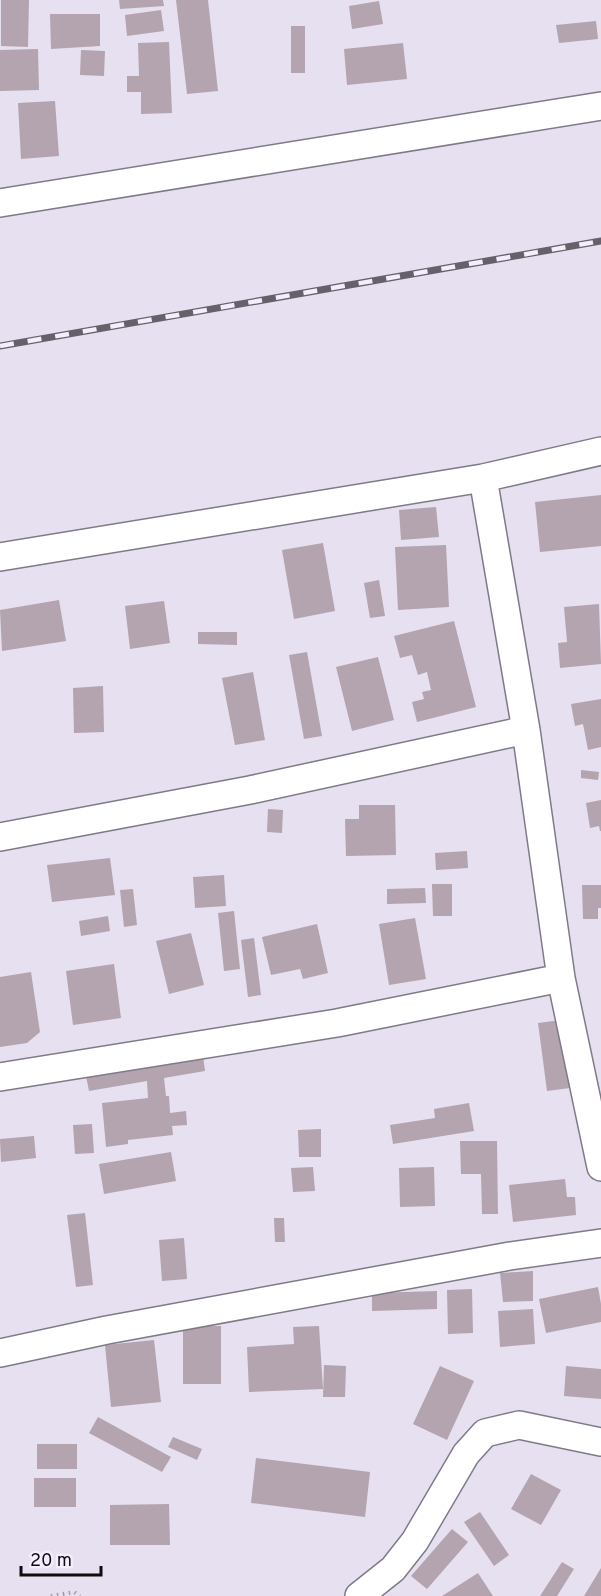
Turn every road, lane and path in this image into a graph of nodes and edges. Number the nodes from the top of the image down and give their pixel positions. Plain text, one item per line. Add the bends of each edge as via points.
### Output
1 (601, 106) edge
2 (0, 203) edge
3 (601, 451) edge
4 (483, 478) junction
5 (0, 557) edge
6 (526, 729) junction
7 (0, 837) edge
8 (561, 978) junction
9 (0, 1077) edge
10 (601, 1167) edge
11 (601, 1243) edge
12 (0, 1353) edge
13 (601, 1442) edge
14 (51, 1596) edge
15 (81, 1596) edge
16 (359, 1596) edge

1 - 2 street
3 - 4 street
4 - 5 street
4 - 6 street
6 - 7 street via 250,790
6 - 8 street
8 - 9 street via 337,1023
8 - 10 street
11 - 12 street via 510,1256
13 - 16 street via 519,1425 485,1433 466,1454 415,1541 393,1569
14 - 15 path via 74,1592

